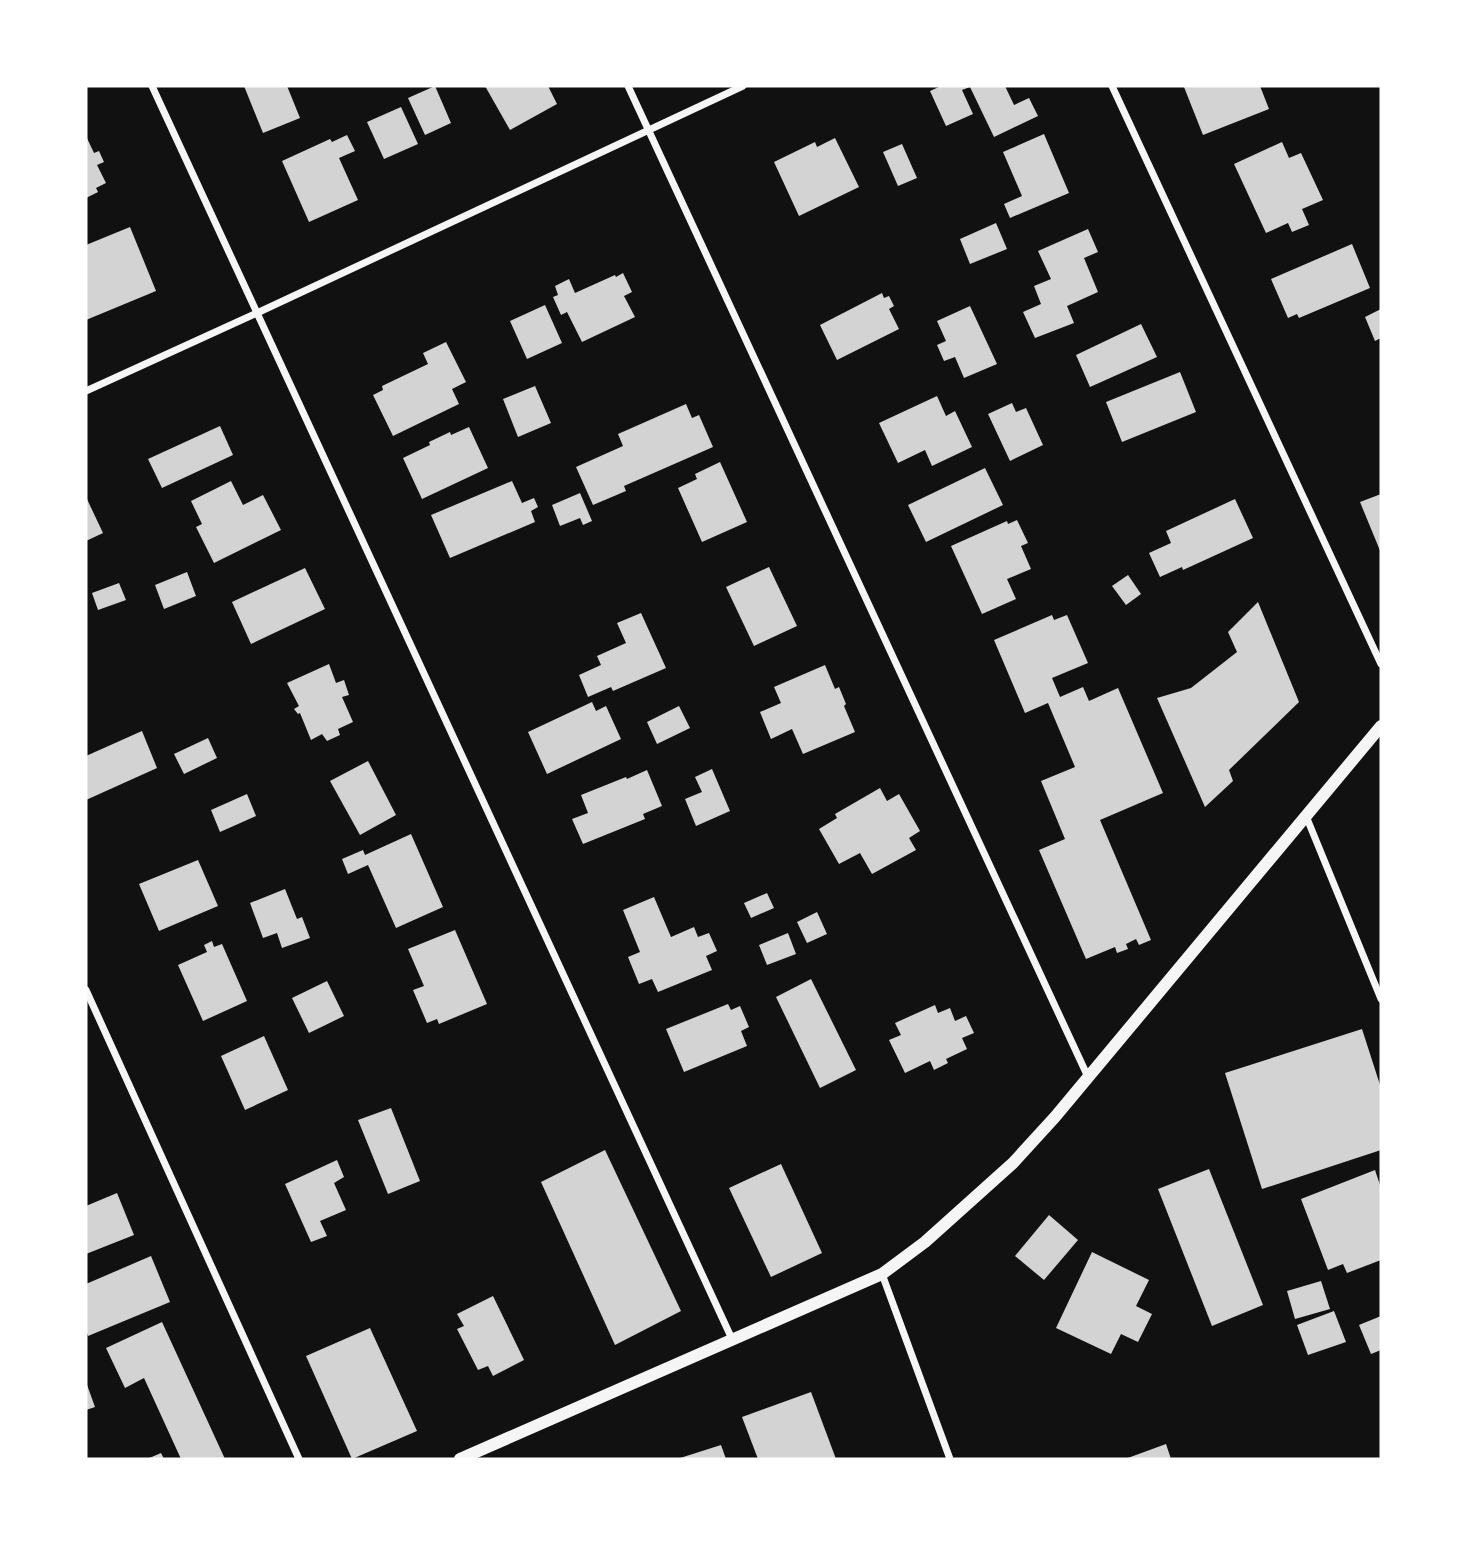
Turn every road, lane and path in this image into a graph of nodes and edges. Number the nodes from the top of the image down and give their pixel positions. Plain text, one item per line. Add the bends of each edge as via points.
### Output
1 (152, 86) edge
2 (628, 86) edge
3 (743, 86) edge
4 (1112, 86) edge
5 (649, 129) junction
6 (257, 313) junction
7 (86, 391) edge
8 (1381, 664) edge
9 (1381, 726) edge
10 (1306, 816) junction
11 (86, 990) edge
12 (1381, 999) edge
13 (1088, 1077) junction
14 (882, 1274) junction
15 (732, 1339) junction
16 (299, 1459) edge
17 (460, 1459) edge
18 (950, 1459) edge

1 - 6 street
2 - 5 street
3 - 5 street
4 - 8 street
5 - 6 street
5 - 13 street
6 - 7 street
6 - 15 street
9 - 10 street
10 - 12 street
10 - 13 street
11 - 16 street
13 - 14 street via 1013,1163
14 - 15 street
14 - 18 street
15 - 17 street

